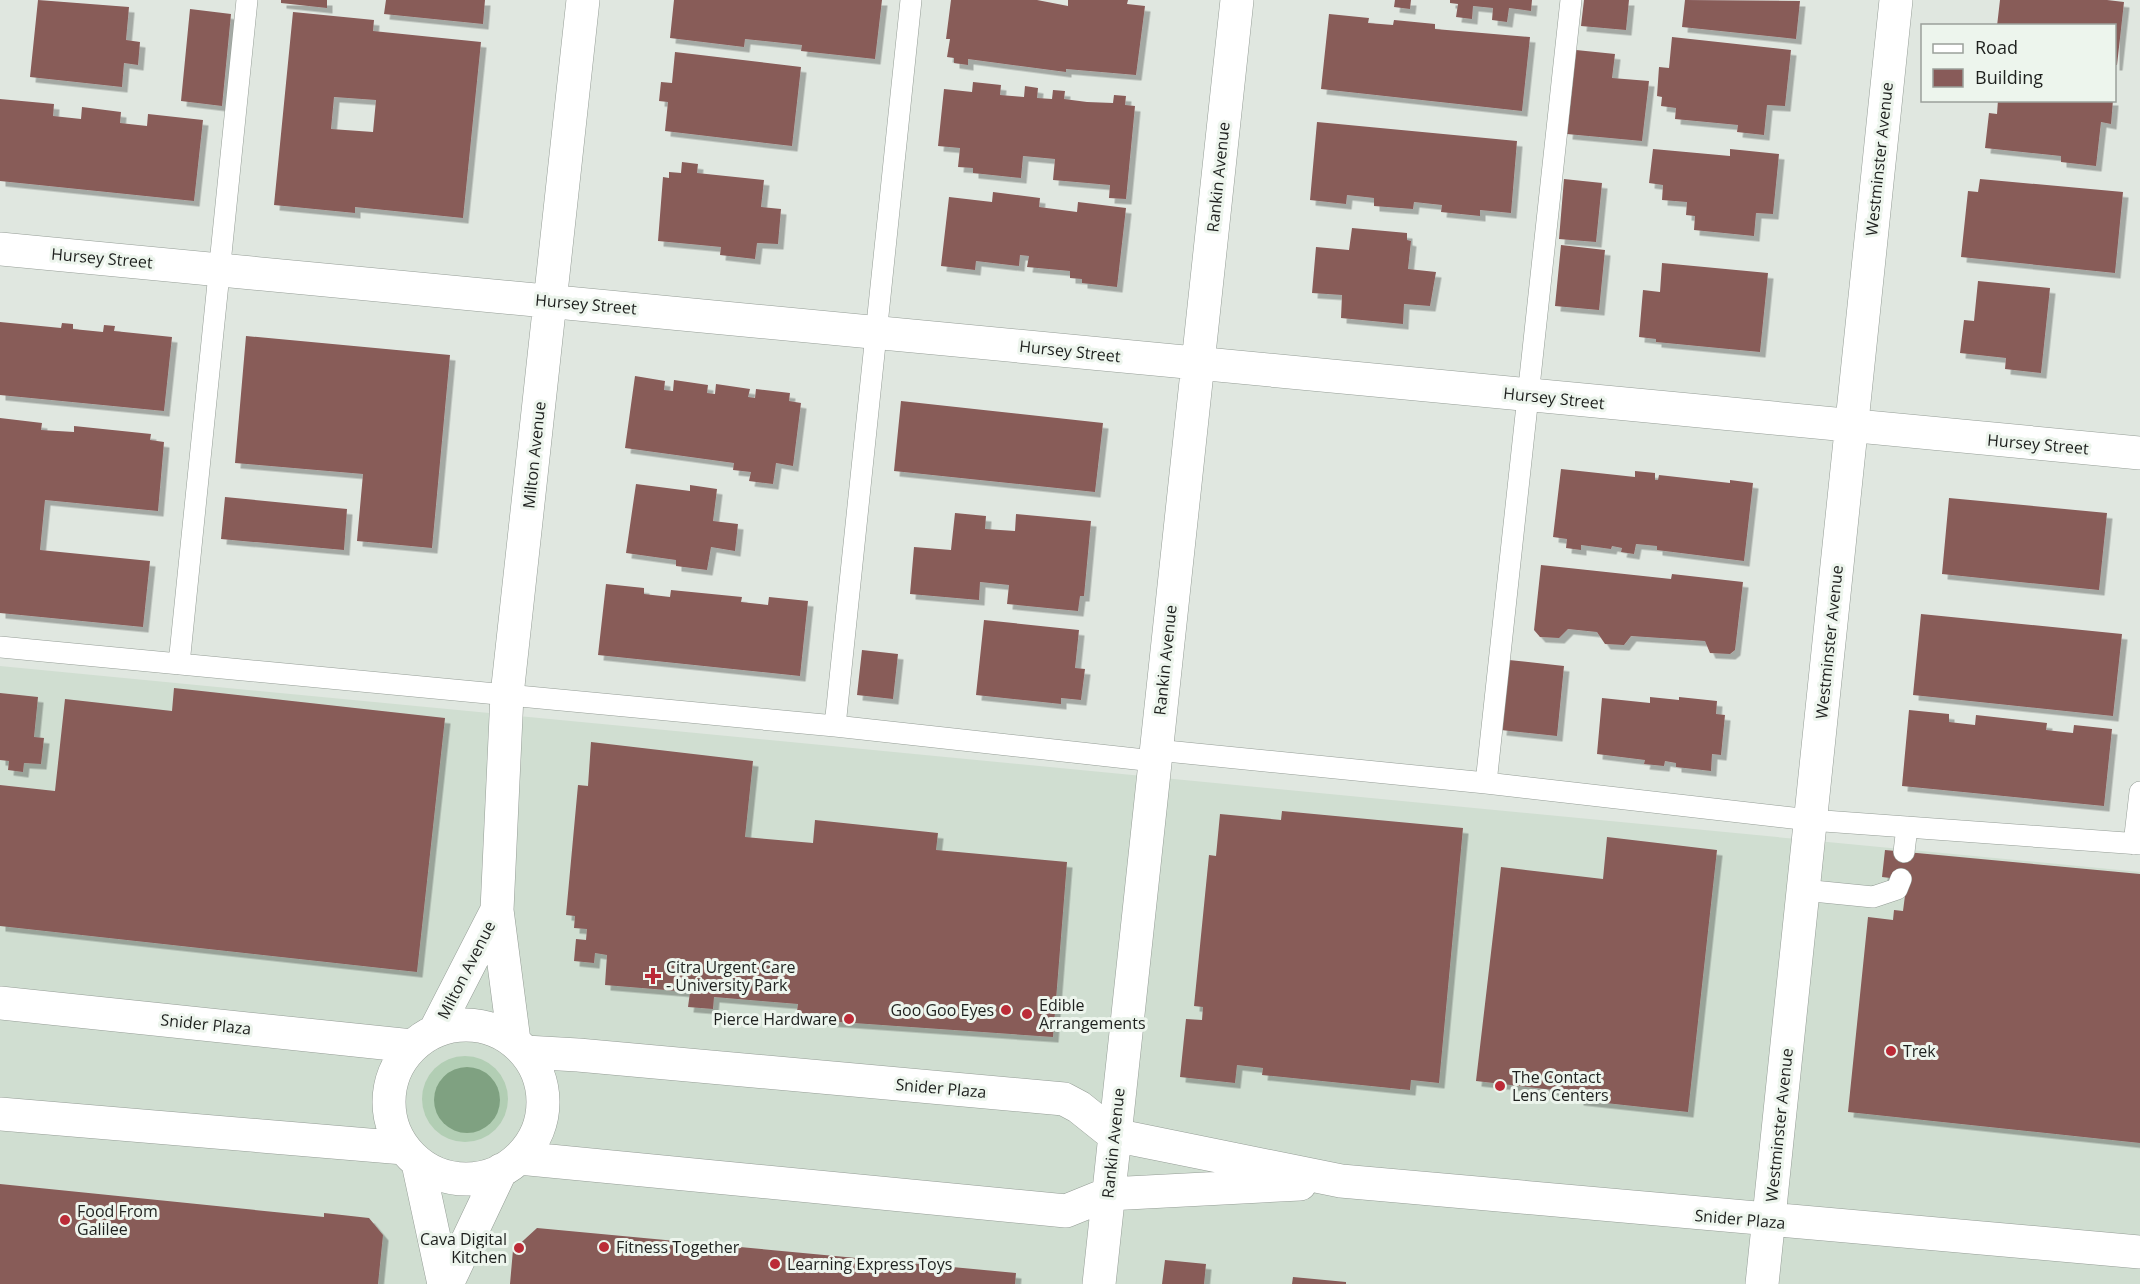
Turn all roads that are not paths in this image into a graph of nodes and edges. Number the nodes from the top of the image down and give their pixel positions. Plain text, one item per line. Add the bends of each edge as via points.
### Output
1 (247, 0) edge
2 (584, 0) edge
3 (911, 0) edge
4 (1238, 0) edge
5 (1571, 0) edge
6 (1896, 0) edge
7 (0, 249) edge
8 (218, 270) junction
9 (551, 301) junction
10 (876, 331) junction
11 (1198, 364) junction
12 (1530, 395) junction
13 (1851, 426) junction
14 (2140, 453) edge
15 (0, 647) edge
16 (179, 664) junction
17 (507, 695) junction
18 (835, 726) junction
19 (1155, 755) junction
20 (1486, 783) junction
21 (2140, 792) edge
22 (1810, 820) junction
23 (1907, 827) junction
24 (2137, 844) edge
25 (1904, 852) dead end
26 (1901, 879) dead end
27 (1803, 890) junction
28 (497, 910) junction
29 (0, 1003) edge
30 (423, 1038) junction
31 (519, 1046) junction
32 (0, 1114) edge
33 (1114, 1135) junction
34 (411, 1155) junction
35 (510, 1164) junction
36 (1341, 1181) junction
37 (1108, 1194) junction
38 (1769, 1221) junction
39 (2140, 1252) edge
40 (445, 1284) edge
41 (1099, 1284) edge
42 (1762, 1284) edge

1 - 8 lane
2 - 9 street, Milton Avenue
3 - 10 lane
4 - 11 street, Rankin Avenue
5 - 12 lane
6 - 13 street, Westminster Avenue
7 - 8 street, Hursey Street
8 - 9 street, Hursey Street
8 - 16 lane
9 - 10 street, Hursey Street
9 - 17 street, Milton Avenue
10 - 11 street, Hursey Street
10 - 18 lane
11 - 12 street, Hursey Street
11 - 19 street, Rankin Avenue
12 - 13 street, Hursey Street
12 - 20 lane
13 - 14 street, Hursey Street
13 - 22 street, Westminster Avenue
15 - 16 lane
16 - 17 lane
17 - 18 lane
17 - 28 street, Milton Avenue
18 - 19 lane
19 - 20 lane
19 - 33 street, Rankin Avenue
20 - 22 lane
21 - 24 lane
22 - 23 lane
22 - 27 street, Westminster Avenue
23 - 24 lane
23 - 25 lane
26 - 27 lane via 1897,889 1873,897
27 - 38 street, Westminster Avenue
28 - 30 street, Milton Avenue
28 - 31 street, Milton Avenue
29 - 30 street, Snider Plaza
30 - 31 street via 455,1025 476,1025 496,1030
30 - 34 street via 396,1068 389,1095 391,1123
31 - 33 street, Snider Plaza via 1064,1099
31 - 35 street via 539,1078 543,1106 536,1134
32 - 34 street
33 - 36 street, Snider Plaza
33 - 37 street, Rankin Avenue
34 - 35 street via 438,1174 459,1179 480,1178
34 - 40 street
35 - 37 street, Snider Plaza via 1048,1210 1073,1210
35 - 40 street
36 - 37 street, Snider Plaza
36 - 38 street, Snider Plaza
37 - 41 street, Rankin Avenue
38 - 39 street, Snider Plaza
38 - 42 street, Westminster Avenue

